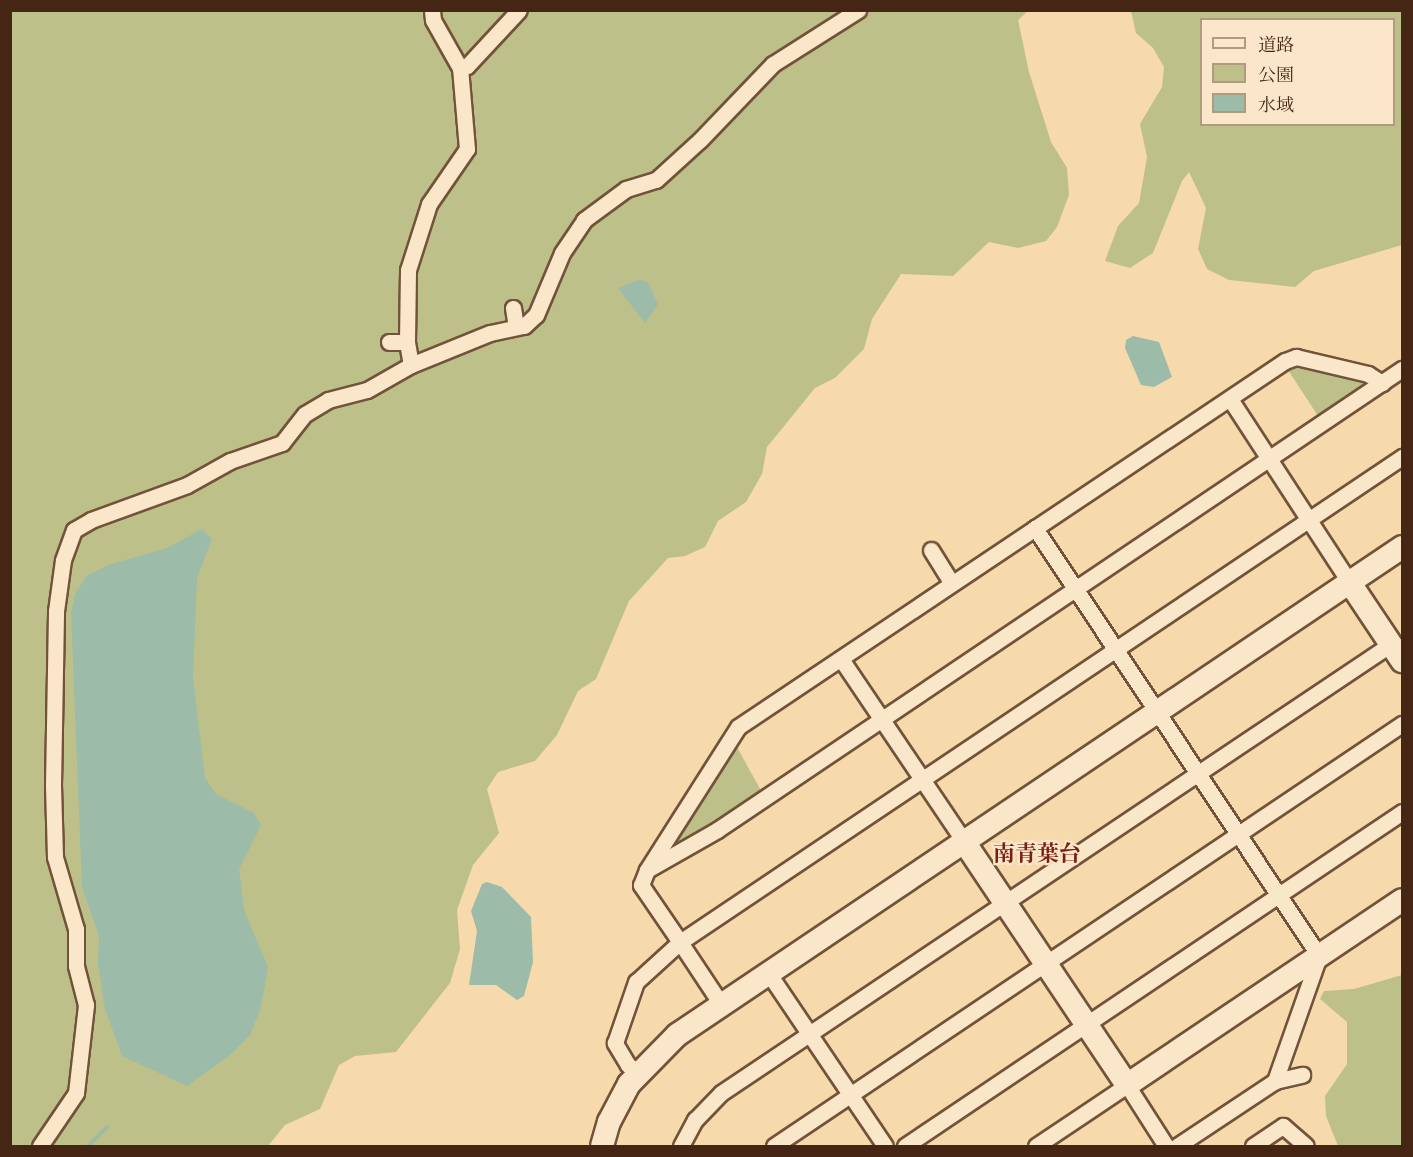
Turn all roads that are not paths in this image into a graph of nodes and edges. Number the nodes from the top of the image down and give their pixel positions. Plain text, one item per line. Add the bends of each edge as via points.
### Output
1 (432, 10) edge
2 (519, 10) edge
3 (858, 10) edge
4 (460, 68) junction
5 (513, 308) dead end
6 (516, 326) junction
7 (389, 342) dead end
8 (407, 342) junction
9 (411, 365) junction
10 (1402, 369) edge
11 (1382, 383) junction
12 (1230, 399) junction
13 (1402, 457) edge
14 (1269, 459) junction
15 (1309, 520) junction
16 (1035, 528) junction
17 (1402, 547) edge
18 (931, 550) dead end
19 (952, 583) junction
20 (1350, 583) junction
21 (1076, 590) junction
22 (1116, 650) junction
23 (1397, 653) edge
24 (841, 659) junction
25 (1158, 712) junction
26 (881, 720) junction
27 (1402, 724) edge
28 (1199, 774) junction
29 (922, 781) junction
30 (1402, 812) edge
31 (1240, 834) junction
32 (965, 843) junction
33 (647, 870) junction
34 (1280, 894) junction
35 (1402, 900) edge
36 (1004, 904) junction
37 (680, 942) junction
38 (1319, 956) junction
39 (1044, 966) junction
40 (769, 974) junction
41 (721, 1004) junction
42 (1085, 1025) junction
43 (809, 1034) junction
44 (638, 1073) junction
45 (1302, 1074) dead end
46 (1275, 1081) junction
47 (1127, 1085) junction
48 (850, 1096) junction
49 (40, 1146) edge
50 (602, 1146) edge
51 (681, 1146) edge
52 (774, 1146) edge
53 (885, 1146) edge
54 (905, 1146) edge
55 (1037, 1146) edge
56 (1166, 1146) edge
57 (1178, 1146) edge
58 (1253, 1146) edge
59 (1306, 1146) edge

1 - 4 street via 433,20
2 - 4 street via 467,66
3 - 6 street via 773,64 656,180 627,189 584,220 562,253 536,315 524,326
4 - 8 street via 467,149 429,204 408,270
5 - 6 street
6 - 9 street
7 - 8 street
8 - 9 street
9 - 49 street via 367,390 328,400 304,414 282,443 230,461 187,485 91,520 74,530 56,611 53,661 55,857 76,929 76,966 86,1005 76,1093
10 - 11 street
11 - 12 street via 1368,374 1296,357
11 - 14 street
12 - 14 street
12 - 16 street
13 - 15 street
14 - 15 street
14 - 21 street
15 - 20 street
15 - 22 street
16 - 19 street
16 - 21 street
17 - 20 street
18 - 19 street
19 - 24 street
20 - 23 street
20 - 25 street
21 - 22 street
21 - 26 street
22 - 25 street
22 - 29 street
23 - 28 street
24 - 26 street
24 - 33 street via 738,727
25 - 28 street
25 - 32 street
26 - 29 street
26 - 33 street via 717,830
27 - 31 street
28 - 31 street
28 - 36 street
29 - 32 street
29 - 37 street
30 - 34 street
31 - 34 street
31 - 39 street
32 - 36 street
32 - 40 street
33 - 37 street via 641,885 644,893
34 - 38 street
34 - 42 street
35 - 38 street
36 - 39 street
36 - 43 street
37 - 41 street
37 - 44 street via 636,982 615,1043 628,1065
38 - 46 street
38 - 47 street
39 - 42 street
39 - 48 street
40 - 41 street
40 - 43 street
41 - 44 street via 660,1048
42 - 47 street
42 - 54 street
43 - 48 street
43 - 51 street via 711,1101
44 - 50 street via 619,1100
45 - 46 street
46 - 57 street
47 - 55 street
47 - 56 street
48 - 52 street
48 - 53 street
58 - 59 street via 1283,1126

